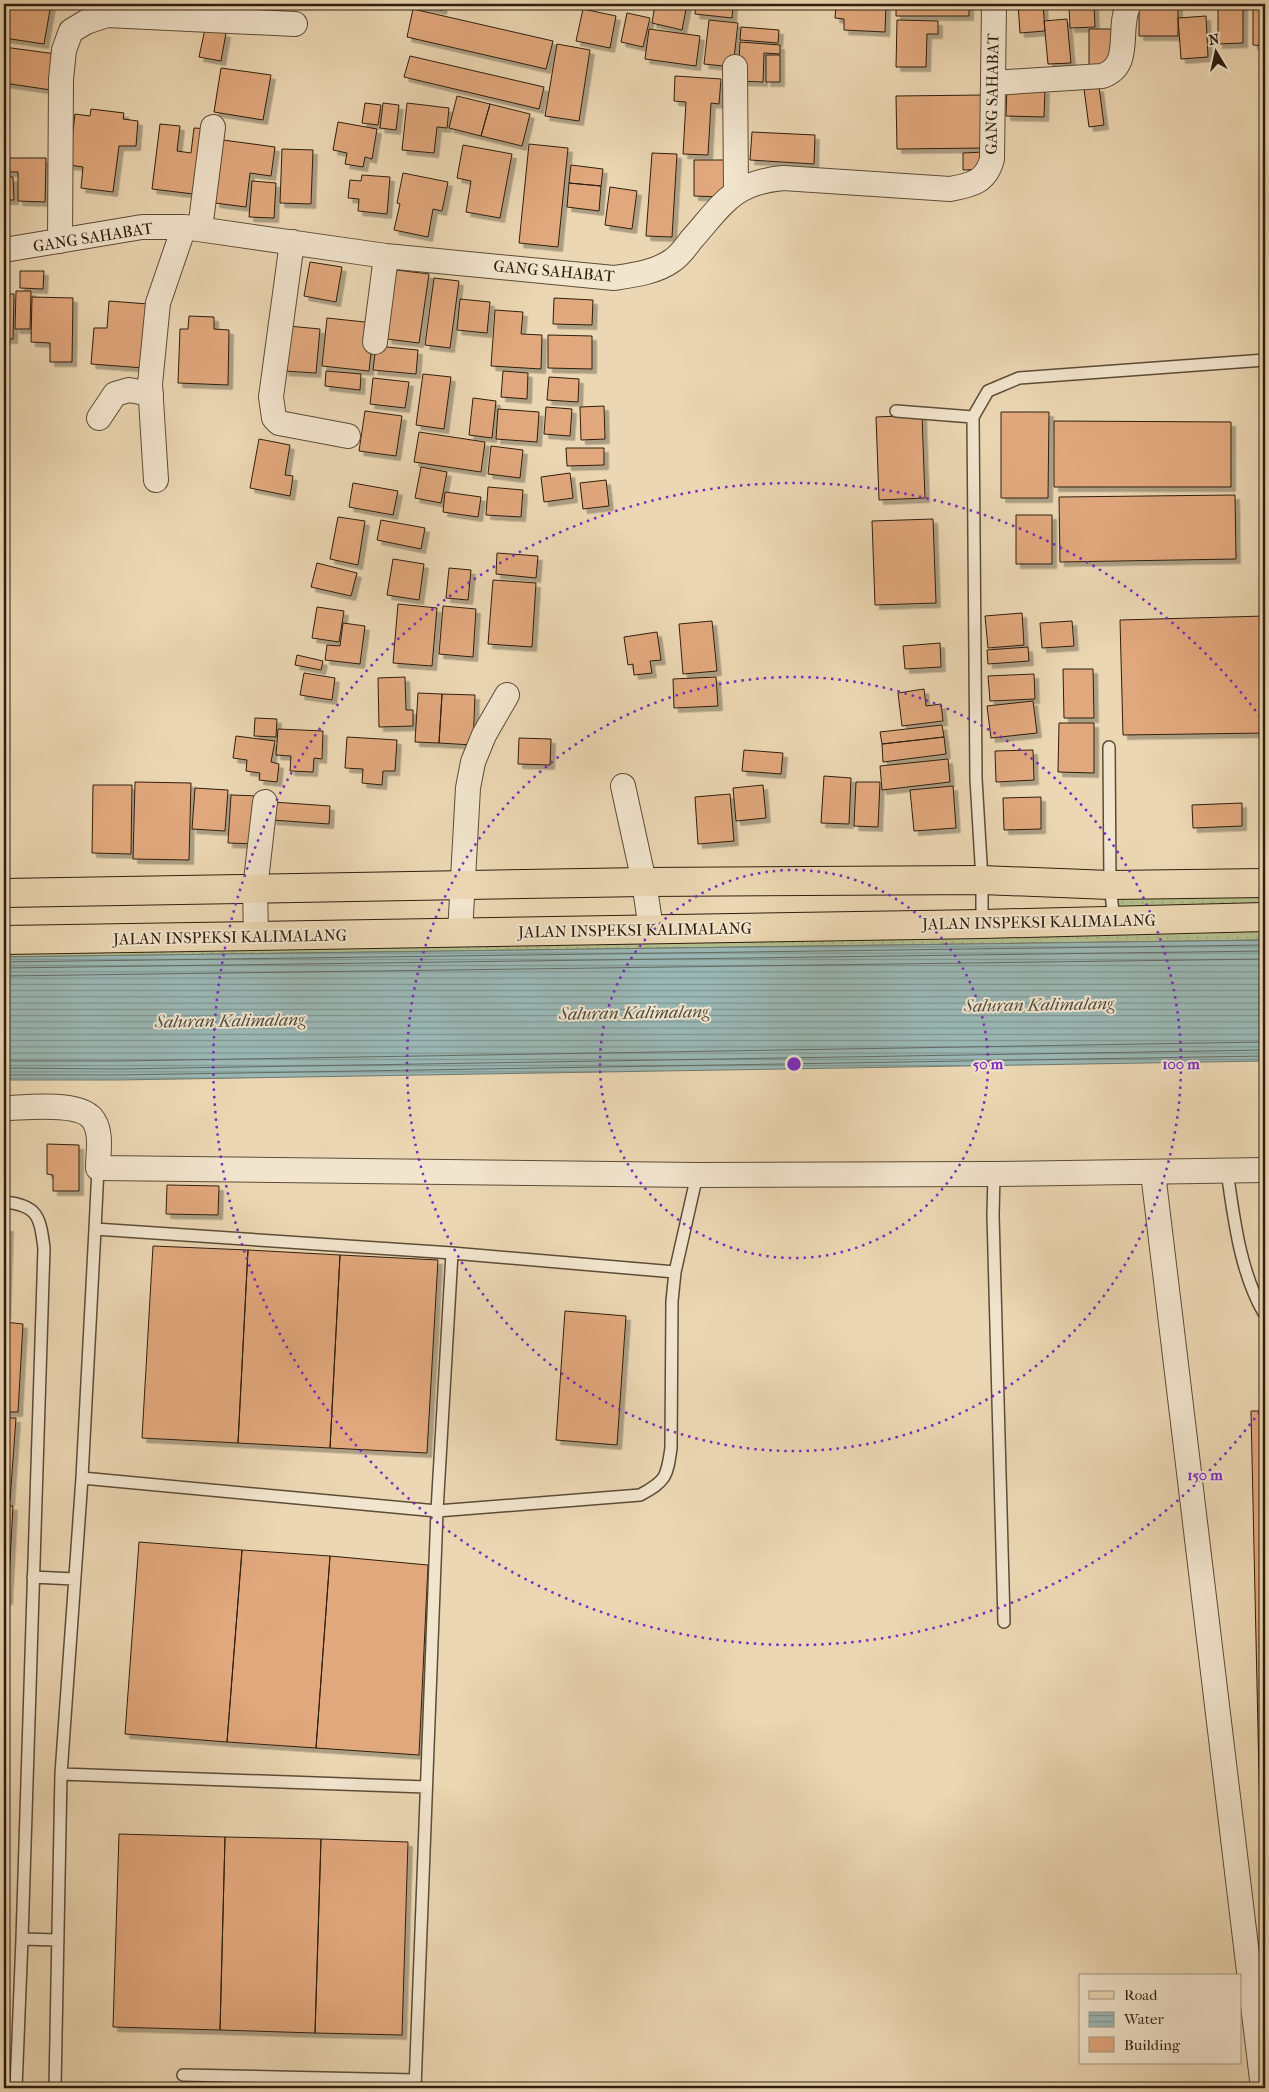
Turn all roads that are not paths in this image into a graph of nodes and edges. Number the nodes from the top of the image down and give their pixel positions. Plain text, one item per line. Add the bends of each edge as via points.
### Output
1 (994, 4) edge
2 (1130, 4) edge
3 (295, 24) dead end
4 (735, 67) dead end
5 (993, 83) junction
6 (212, 127) dead end
7 (736, 192) junction
8 (192, 228) junction
9 (60, 241) junction
10 (292, 242) junction
11 (4, 250) edge
12 (386, 256) junction
13 (375, 342) dead end
14 (1265, 360) edge
15 (150, 394) junction
16 (896, 411) dead end
17 (973, 417) junction
18 (99, 418) dead end
19 (348, 436) dead end
20 (156, 480) dead end
21 (507, 695) dead end
22 (1109, 747) dead end
23 (622, 786) dead end
24 (265, 802) dead end
25 (982, 880) junction
26 (644, 882) junction
27 (1265, 883) edge
28 (1110, 884) junction
29 (463, 885) junction
30 (256, 889) junction
31 (4, 892) edge
32 (1265, 917) edge
33 (1114, 920) junction
34 (982, 924) junction
35 (651, 929) junction
36 (460, 933) junction
37 (256, 936) junction
38 (4, 940) edge
39 (4, 1108) edge
40 (98, 1168) junction
41 (1265, 1170) edge
42 (1227, 1171) junction
43 (1153, 1173) junction
44 (994, 1174) junction
45 (697, 1175) junction
46 (4, 1202) edge
47 (95, 1229) junction
48 (452, 1253) junction
49 (675, 1272) junction
50 (1265, 1315) edge
51 (82, 1478) junction
52 (437, 1511) junction
53 (33, 1577) junction
54 (74, 1579) junction
55 (1004, 1622) dead end
56 (61, 1774) junction
57 (426, 1787) junction
58 (22, 1939) junction
59 (58, 1940) junction
60 (183, 2075) dead end
61 (415, 2084) edge
62 (16, 2088) edge
63 (55, 2088) edge
64 (1263, 2088) edge

1 - 5 street, GANG SAHABAT
2 - 5 street via 1125,17 1120,62 1113,72 1102,76
3 - 9 street via 107,15 71,31 64,50 61,79
4 - 7 street
5 - 7 street, GANG SAHABAT via 989,172 967,186 950,189 783,178 748,184
6 - 8 street
7 - 12 street, GANG SAHABAT via 675,259 630,276 614,278
8 - 9 street, GANG SAHABAT via 142,227
8 - 10 street, GANG SAHABAT
8 - 15 street via 158,303
9 - 11 street, GANG SAHABAT
10 - 12 street, GANG SAHABAT
10 - 19 street via 271,398 274,418 279,424
12 - 13 street
14 - 17 lane via 1019,378 988,391
15 - 18 street via 129,390 115,394
15 - 20 street
16 - 17 lane
17 - 25 lane via 976,779
21 - 29 street via 473,762 468,788
22 - 28 lane
23 - 26 street
24 - 30 street
25 - 26 main road
25 - 28 main road
25 - 34 lane
26 - 29 main road
26 - 35 street
27 - 28 main road
28 - 33 lane
29 - 30 main road
29 - 36 street
30 - 31 main road
30 - 37 street
32 - 33 main road, JALAN INSPEKSI KALIMALANG
33 - 34 main road, JALAN INSPEKSI KALIMALANG
34 - 35 main road, JALAN INSPEKSI KALIMALANG
35 - 36 main road, JALAN INSPEKSI KALIMALANG
36 - 37 main road, JALAN INSPEKSI KALIMALANG
37 - 38 main road, JALAN INSPEKSI KALIMALANG
39 - 40 street via 65,1107 82,1111 94,1120 99,1134
40 - 45 street
40 - 47 lane
41 - 42 street
42 - 43 street
42 - 50 lane via 1251,1288
43 - 44 street
43 - 64 street
44 - 45 street
44 - 55 lane
45 - 49 lane
46 - 53 lane via 20,1203 35,1213 42,1229 44,1248
47 - 48 lane
47 - 51 lane
48 - 49 lane
48 - 52 lane
49 - 52 lane via 671,1448 668,1467 660,1485 640,1495
51 - 52 lane
51 - 54 lane
52 - 57 lane
53 - 54 lane
53 - 58 lane
54 - 56 lane
56 - 57 lane
56 - 59 lane
57 - 61 lane
58 - 59 lane
58 - 62 lane
59 - 63 lane
60 - 61 lane

